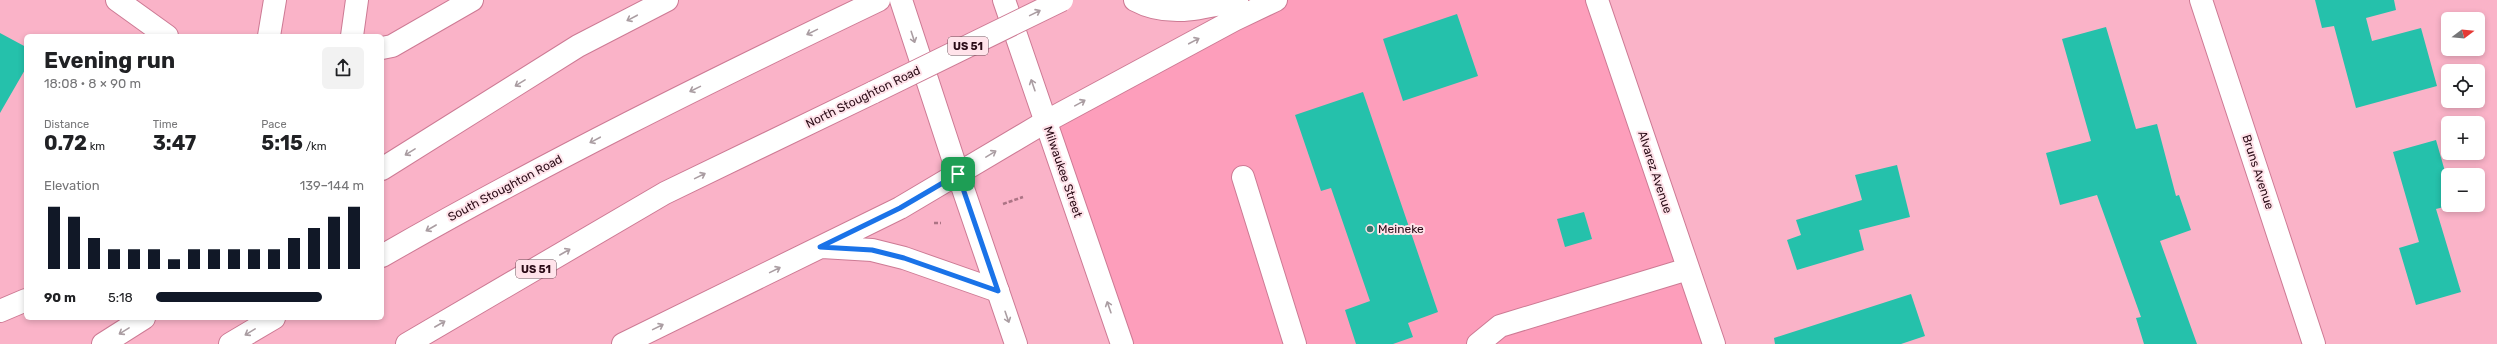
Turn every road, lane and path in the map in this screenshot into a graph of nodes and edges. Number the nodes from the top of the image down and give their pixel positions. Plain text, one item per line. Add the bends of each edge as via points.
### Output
1 (117, 0) edge
2 (275, 0) edge
3 (357, 0) edge
4 (472, 0) edge
5 (667, 0) edge
6 (879, 0) edge
7 (901, 0) edge
8 (1004, 0) edge
9 (1062, 0) edge
10 (1135, 0) edge
11 (1237, 0) edge
12 (1276, 0) edge
13 (1598, 0) edge
14 (2201, 0) edge
15 (164, 34) edge
16 (269, 34) edge
17 (352, 34) edge
18 (384, 48) edge
19 (1045, 122) junction
20 (384, 168) edge
21 (958, 174) junction
22 (1243, 177) dead end
23 (1023, 197) dead end
24 (1003, 204) dead end
25 (820, 247) junction
26 (384, 255) edge
27 (1688, 269) junction
28 (998, 291) junction
29 (24, 301) edge
30 (0, 311) edge
31 (141, 320) edge
32 (271, 320) edge
33 (103, 344) edge
34 (230, 344) edge
35 (407, 344) edge
36 (623, 344) edge
37 (1016, 344) edge
38 (1122, 344) edge
39 (1295, 344) edge
40 (1478, 344) edge
41 (1714, 344) edge
42 (2314, 344) edge

1 - 15 main road
2 - 16 main road
3 - 17 main road
4 - 18 main road via 392,46
5 -> 20 main road via 578,46
6 -> 26 main road, South Stoughton Road via 629,121 471,205
7 -> 21 main road
19 -> 8 main road, Milwaukee Street
35 -> 9 main road, North Stoughton Road / US 51, bridge via 665,193
10 - 11 main road via 1165,10 1193,10
19 -> 12 main road
13 - 27 main road, Alvarez Avenue
14 - 42 main road, Bruns Avenue
21 -> 19 main road
38 -> 19 main road, Milwaukee Street
21 - 25 main road via 900,208
21 - 28 main road
22 - 39 main road
23 - 24 path
25 - 28 main road via 872,250 897,256
36 -> 25 main road
27 - 40 main road via 1500,326
27 - 41 main road, Alvarez Avenue
28 -> 37 main road
29 - 30 main road
31 -> 33 main road
32 -> 34 main road

